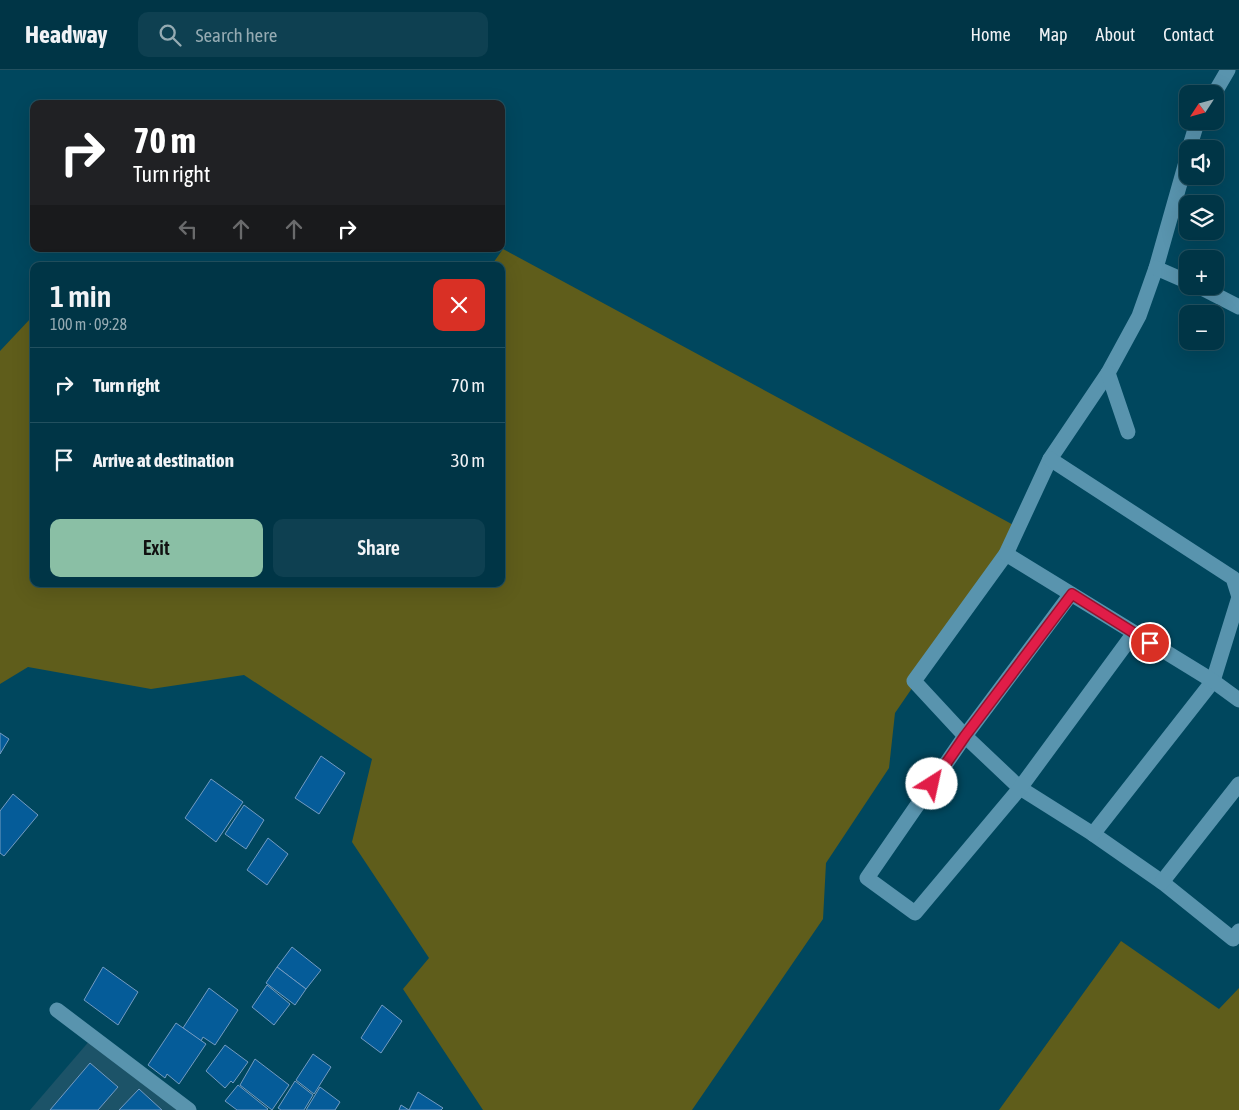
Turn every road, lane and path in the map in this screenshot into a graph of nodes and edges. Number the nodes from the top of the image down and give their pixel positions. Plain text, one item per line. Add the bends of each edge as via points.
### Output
1 (1228, 70) edge
2 (1219, 85) edge
3 (1180, 185) edge
4 (1156, 268) junction
5 (1179, 278) edge
6 (1216, 295) edge
7 (1239, 307) edge
8 (1108, 373) junction
9 (1128, 432) dead end
10 (1050, 459) junction
11 (1006, 554) junction
12 (1072, 594) junction
13 (1134, 633) junction
14 (1213, 681) junction
15 (1239, 700) edge
16 (965, 736) junction
17 (1239, 784) edge
18 (1020, 788) junction
19 (1093, 834) junction
20 (1162, 882) junction
21 (1239, 931) edge
22 (57, 1010) dead end
23 (189, 1110) edge

1 - 2 street
3 - 4 street
4 - 5 street
4 - 8 street via 1139,316
6 - 7 street
8 - 9 street
8 - 10 street
10 - 11 street
10 - 14 street via 1233,578 1239,597
11 - 12 street
11 - 16 street via 914,681
12 - 13 street
12 - 16 street
13 - 14 street
13 - 18 street
14 - 15 street
14 - 19 street
16 - 18 street
16 - 18 street via 867,878 915,913
17 - 20 street
18 - 19 street
19 - 20 street
20 - 21 street via 1233,939
22 - 23 street

